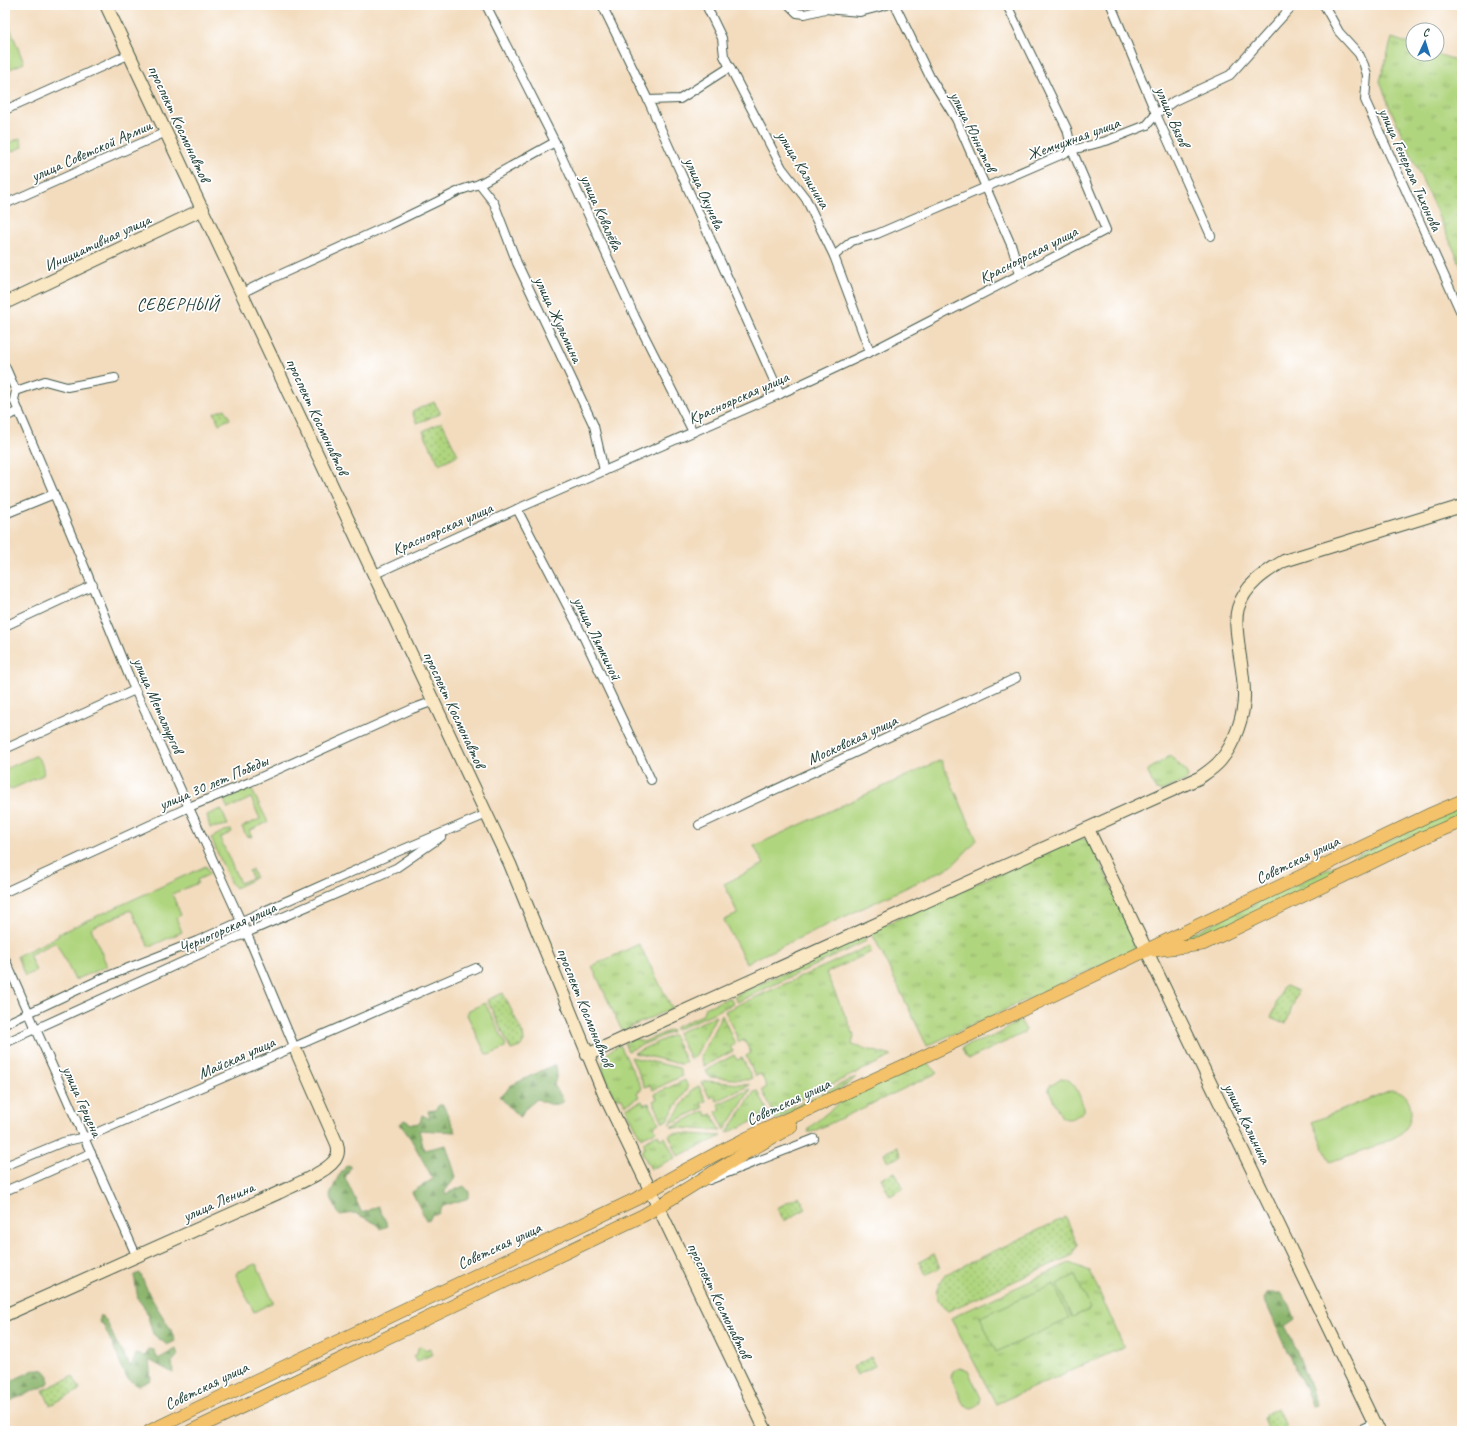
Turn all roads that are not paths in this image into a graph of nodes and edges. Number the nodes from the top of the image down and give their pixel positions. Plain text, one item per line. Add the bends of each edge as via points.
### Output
1 (106, 5) edge
2 (486, 5) edge
3 (602, 5) edge
4 (706, 5) edge
5 (789, 5) edge
6 (887, 5) edge
7 (895, 5) edge
8 (1007, 5) edge
9 (1111, 5) edge
10 (1293, 5) edge
11 (1324, 5) edge
12 (130, 54) junction
13 (730, 67) junction
14 (648, 100) junction
15 (5, 110) edge
16 (1156, 114) junction
17 (166, 132) junction
18 (555, 142) junction
19 (1072, 150) junction
20 (479, 184) junction
21 (986, 188) junction
22 (5, 204) edge
23 (203, 209) junction
24 (1211, 236) dead end
25 (834, 256) junction
26 (1020, 274) junction
27 (242, 293) junction
28 (5, 303) edge
29 (1462, 315) edge
30 (870, 352) junction
31 (5, 366) edge
32 (115, 378) dead end
33 (16, 391) junction
34 (780, 394) junction
35 (19, 411) junction
36 (5, 417) edge
37 (692, 432) junction
38 (604, 471) junction
39 (54, 494) junction
40 (1462, 506) edge
41 (517, 509) junction
42 (5, 514) edge
43 (375, 574) junction
44 (93, 586) junction
45 (5, 626) edge
46 (1016, 678) dead end
47 (135, 690) junction
48 (434, 701) junction
49 (5, 749) edge
50 (651, 780) dead end
51 (1462, 802) edge
52 (190, 807) junction
53 (487, 814) junction
54 (1462, 821) edge
55 (699, 825) dead end
56 (456, 828) junction
57 (1088, 829) junction
58 (5, 892) edge
59 (241, 921) junction
60 (246, 934) junction
61 (1148, 950) junction
62 (5, 959) edge
63 (476, 968) dead end
64 (29, 1013) junction
65 (5, 1024) edge
66 (36, 1029) junction
67 (5, 1043) edge
68 (296, 1050) junction
69 (587, 1055) junction
70 (860, 1087) junction
71 (84, 1138) junction
72 (814, 1139) dead end
73 (91, 1153) junction
74 (5, 1166) edge
75 (692, 1187) junction
76 (650, 1190) junction
77 (5, 1191) edge
78 (658, 1207) junction
79 (136, 1255) junction
80 (5, 1315) edge
81 (1376, 1427) edge
82 (150, 1431) edge
83 (191, 1431) edge
84 (766, 1431) edge
85 (1357, 1431) edge

1 - 12 main road, проспект Космонавтов
2 - 18 street, улица Ковалёва
3 - 14 street, улица Окунева
4 - 13 street, улица Калинина via 722,38 724,56
5 - 6 street via 797,14 825,9 860,12
7 - 21 street, улица Юннатов via 930,77 956,120
8 - 19 street via 1067,129
9 - 16 street, улица Вязов
10 - 16 street, Жемчужная улица via 1230,75 1174,101
11 - 29 street, улица Генерала Тихонова via 1339,32 1359,54 1364,65 1367,75 1365,100
12 - 15 street
12 - 17 main road, проспект Космонавтов
13 - 14 street via 680,99
13 - 25 street, улица Калинина via 782,168 806,199
14 - 34 street, улица Окунева
16 - 19 street, Жемчужная улица via 1148,125 1106,142
16 - 24 street, улица Вязов
17 - 22 street, улица Советской Армии
17 - 23 main road, проспект Космонавтов
18 - 20 street
18 - 37 street, улица Ковалёва via 635,318
19 - 21 street, Жемчужная улица
19 - 26 street, Красноярская улица via 1106,230
20 - 27 street via 461,190
20 - 38 street, улица Жульмина via 494,203 517,263 594,426
21 - 25 street, Жемчужная улица via 877,234 852,241
21 - 26 street, улица Юннатов via 1012,247
23 - 27 main road, проспект Космонавтов
23 - 28 main road, Инициативная улица
25 - 30 street, улица Калинина
26 - 30 street, Красноярская улица
27 - 43 main road, проспект Космонавтов
30 - 34 street, Красноярская улица
31 - 33 street, улица Металлургов
32 - 33 street via 67,387 46,381
33 - 35 street, улица Металлургов via 14,400
34 - 37 street, Красноярская улица
35 - 36 street
35 - 39 street, улица Металлургов
37 - 38 street, Красноярская улица
38 - 41 street, Красноярская улица
39 - 42 street
39 - 44 street, улица Металлургов
40 - 57 main road via 1284,561 1256,580 1238,608 1236,621 1244,694 1238,726 1221,761 1199,778
41 - 43 street, Красноярская улица
41 - 50 street, улица Лямкиной via 583,636
43 - 48 main road, проспект Космонавтов
44 - 45 street
44 - 47 street, улица Металлургов
46 - 55 street, Московская улица
47 - 49 street
47 - 52 street, улица Металлургов
48 - 52 street, улица 30 лет Победы
48 - 53 main road, проспект Космонавтов
51 - 61 main road, Советская улица
52 - 58 street, улица 30 лет Победы
52 - 59 street, улица Металлургов
53 - 56 street, Черногорская улица
53 - 69 main road, проспект Космонавтов via 524,894
54 - 61 main road, Советская улица via 1203,944
56 - 59 street, Черногорская улица
56 - 60 street, Черногорская улица via 396,868
57 - 61 main road, улица Калинина
57 - 69 main road
59 - 60 street, улица Металлургов
59 - 64 street, Черногорская улица via 103,978
60 - 66 street, Черногорская улица
60 - 68 street, улица Металлургов
61 - 70 main road, Советская улица
61 - 81 main road, улица Калинина
62 - 64 street, улица Герцена
63 - 68 street, Майская улица
64 - 65 street, Черногорская улица
64 - 66 street, улица Герцена
66 - 67 street, Черногорская улица
66 - 71 street, улица Герцена
68 - 71 street, Майская улица
68 - 79 main road, улица Ленина via 337,1144 337,1156 333,1163 278,1193
69 - 76 main road, проспект Космонавтов
70 - 75 main road, Советская улица via 719,1168
70 - 76 main road, Советская улица via 683,1170
71 - 73 street, улица Герцена
71 - 74 street, Майская улица via 63,1142
72 - 75 street
73 - 77 street
73 - 79 street, улица Герцена
75 - 78 main road, Советская улица
76 - 78 main road, проспект Космонавтов
76 - 82 main road, Советская улица via 636,1199
78 - 83 main road, Советская улица
78 - 84 main road, проспект Космонавтов
79 - 80 main road, улица Ленина
81 - 85 street

